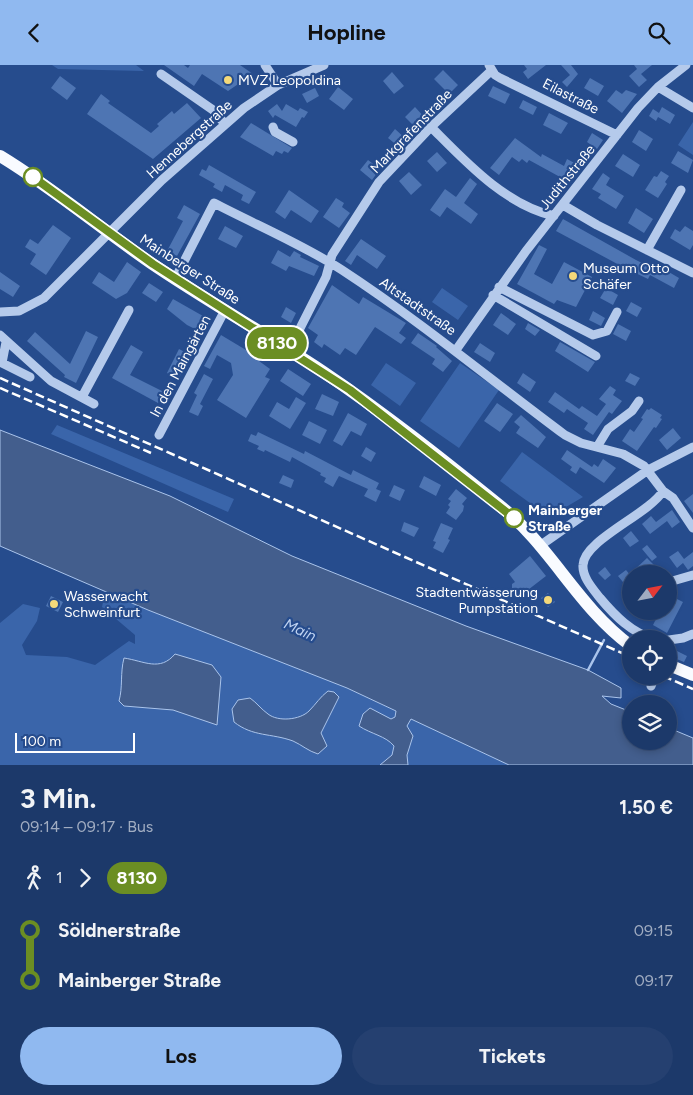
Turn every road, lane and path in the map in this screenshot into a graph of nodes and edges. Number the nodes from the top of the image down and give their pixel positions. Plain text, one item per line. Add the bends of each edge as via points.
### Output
1 (265, 65) edge
2 (324, 65) edge
3 (686, 65) edge
4 (490, 68) edge
5 (161, 74) dead end
6 (278, 85) junction
7 (658, 87) junction
8 (693, 108) edge
9 (224, 125) junction
10 (273, 127) dead end
11 (431, 127) junction
12 (617, 135) junction
13 (292, 142) dead end
14 (0, 155) edge
15 (681, 190) dead end
16 (563, 205) junction
17 (554, 216) junction
18 (109, 233) junction
19 (647, 250) junction
20 (330, 263) junction
21 (693, 273) edge
22 (175, 279) junction
23 (499, 287) junction
24 (493, 295) junction
25 (129, 309) dead end
26 (225, 310) junction
27 (0, 312) edge
28 (616, 312) dead end
29 (3, 339) edge
30 (289, 350) junction
31 (456, 350) junction
32 (596, 356) dead end
33 (1, 363) edge
34 (30, 377) dead end
35 (82, 397) junction
36 (639, 401) dead end
37 (94, 404) dead end
38 (159, 435) dead end
39 (597, 447) junction
40 (693, 447) edge
41 (648, 470) junction
42 (663, 491) junction
43 (693, 528) edge
44 (541, 545) junction
45 (693, 575) edge
46 (678, 579) edge
47 (634, 630) edge
48 (693, 633) edge
49 (622, 639) edge
50 (677, 639) edge
51 (677, 668) edge
52 (693, 675) edge

1 - 6 street
2 - 6 street, Hennebergstraße
3 - 7 street, Judithstraße
4 - 11 street, Markgrafenstraße
4 - 12 street, Eilastraße via 500,78
5 - 9 street via 213,110
6 - 9 street, Hennebergstraße
7 - 8 street
7 - 12 street, Judithstraße
9 - 18 street, Hennebergstraße
10 - 13 street via 275,132
11 - 17 street via 470,166 496,186 520,203
11 - 20 street, Markgrafenstraße via 379,182
12 - 16 street, Judithstraße
14 - 18 main road, Mainberger Straße
15 - 19 street
16 - 17 street, Judithstraße
16 - 19 street
17 - 23 street, Judithstraße
18 - 22 main road, Mainberger Straße
18 - 27 street, Hennebergstraße via 44,297 19,311
19 - 21 street
20 - 22 street, Altstadtstraße via 214,203
20 - 30 street, Markgrafenstraße
20 - 31 street, Altstadtstraße
22 - 26 main road, Mainberger Straße
23 - 24 street, Judithstraße
23 - 28 street via 593,335 607,331
24 - 31 street, Judithstraße
24 - 32 street
25 - 35 street
26 - 30 main road, Mainberger Straße
26 - 38 street, In den Maingärten
29 - 33 street
29 - 35 street via 51,381
30 - 44 main road, Mainberger Straße via 350,390 436,455 510,514
31 - 39 street, Altstadtstraße via 565,435
33 - 34 street
35 - 37 street
36 - 39 street via 632,411 608,429
39 - 41 street, Altstadtstraße via 622,454
40 - 41 street
41 - 42 street, Altstadtstraße
41 - 44 street
42 - 43 street, Altstadtstraße via 673,498
42 - 47 street via 654,502 590,550 583,563 591,586 625,624
44 - 49 main road, Mainberger Straße via 590,610
45 - 46 street
48 - 50 street
51 - 52 main road

